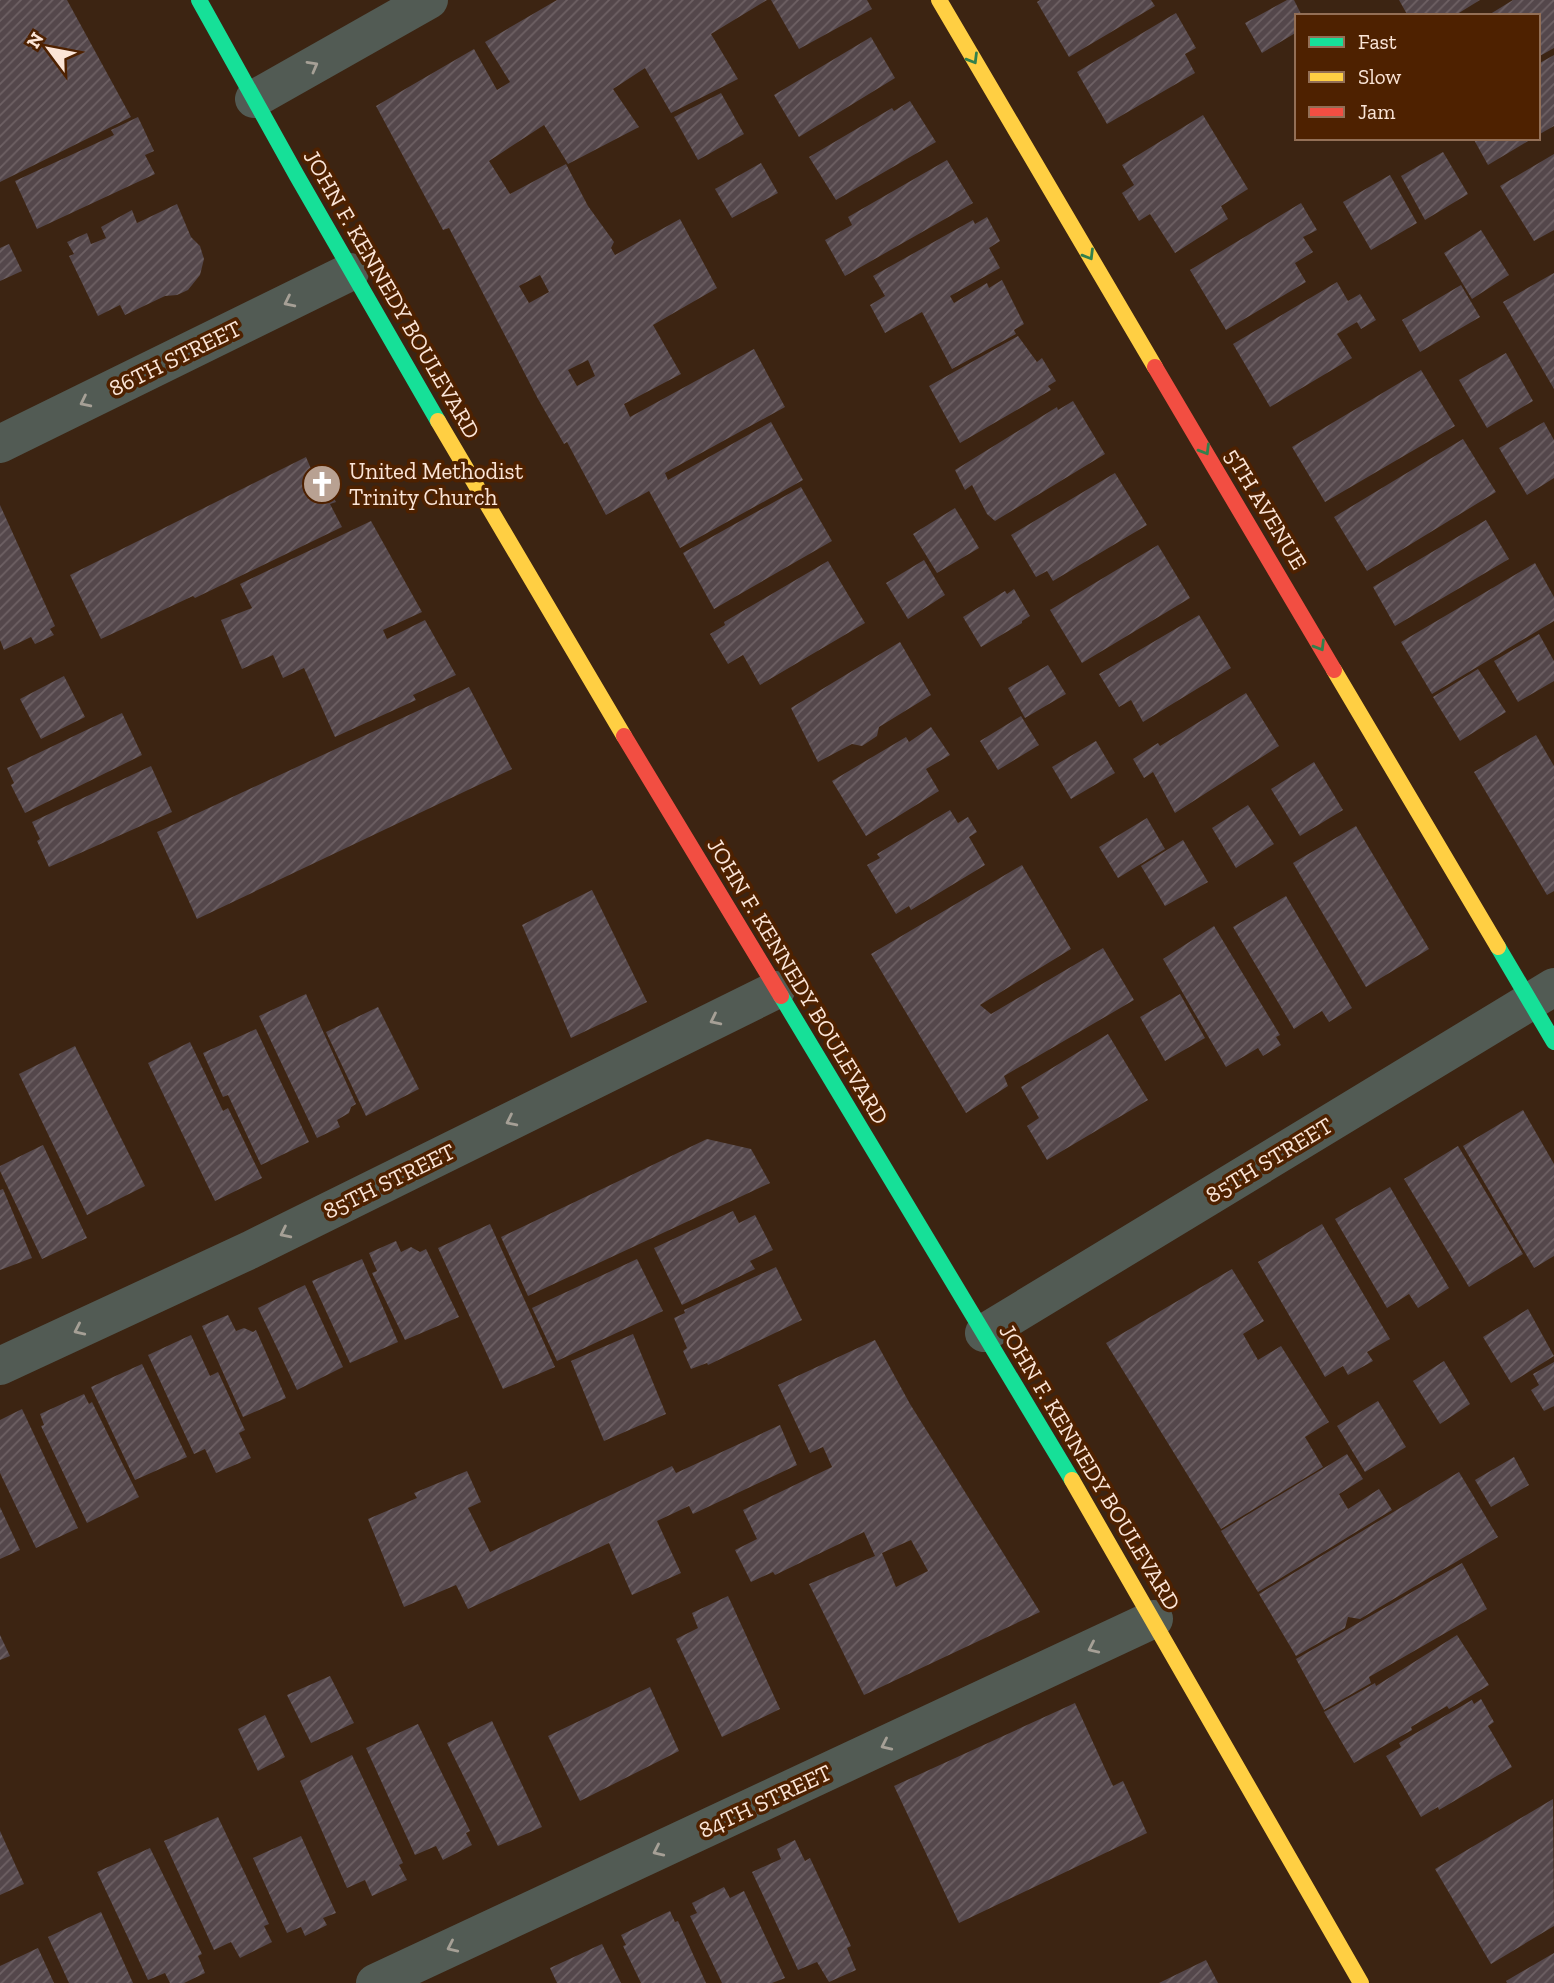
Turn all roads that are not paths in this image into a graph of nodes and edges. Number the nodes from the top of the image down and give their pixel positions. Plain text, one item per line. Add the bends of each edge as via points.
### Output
1 (199, 0) edge
2 (429, 0) edge
3 (939, 0) edge
4 (254, 99) junction
5 (350, 272) junction
6 (0, 444) edge
7 (776, 990) junction
8 (1542, 994) edge
9 (1554, 1042) edge
10 (984, 1332) junction
11 (0, 1367) edge
12 (1154, 1619) junction
13 (375, 1983) edge
14 (1361, 1983) edge

1 - 4 main road, JOHN F. KENNEDY BOULEVARD
4 -> 2 street
3 -> 8 main road, 5TH AVENUE
4 - 5 main road, JOHN F. KENNEDY BOULEVARD
5 -> 6 street, 86TH STREET
5 - 7 main road, JOHN F. KENNEDY BOULEVARD
7 - 10 main road, JOHN F. KENNEDY BOULEVARD
7 -> 11 street, 85TH STREET via 250,1250
8 - 9 main road, 5TH AVENUE
8 - 10 street, 85TH STREET
10 - 12 main road, JOHN F. KENNEDY BOULEVARD
12 -> 13 street, 84TH STREET
12 - 14 main road, JOHN F. KENNEDY BOULEVARD

